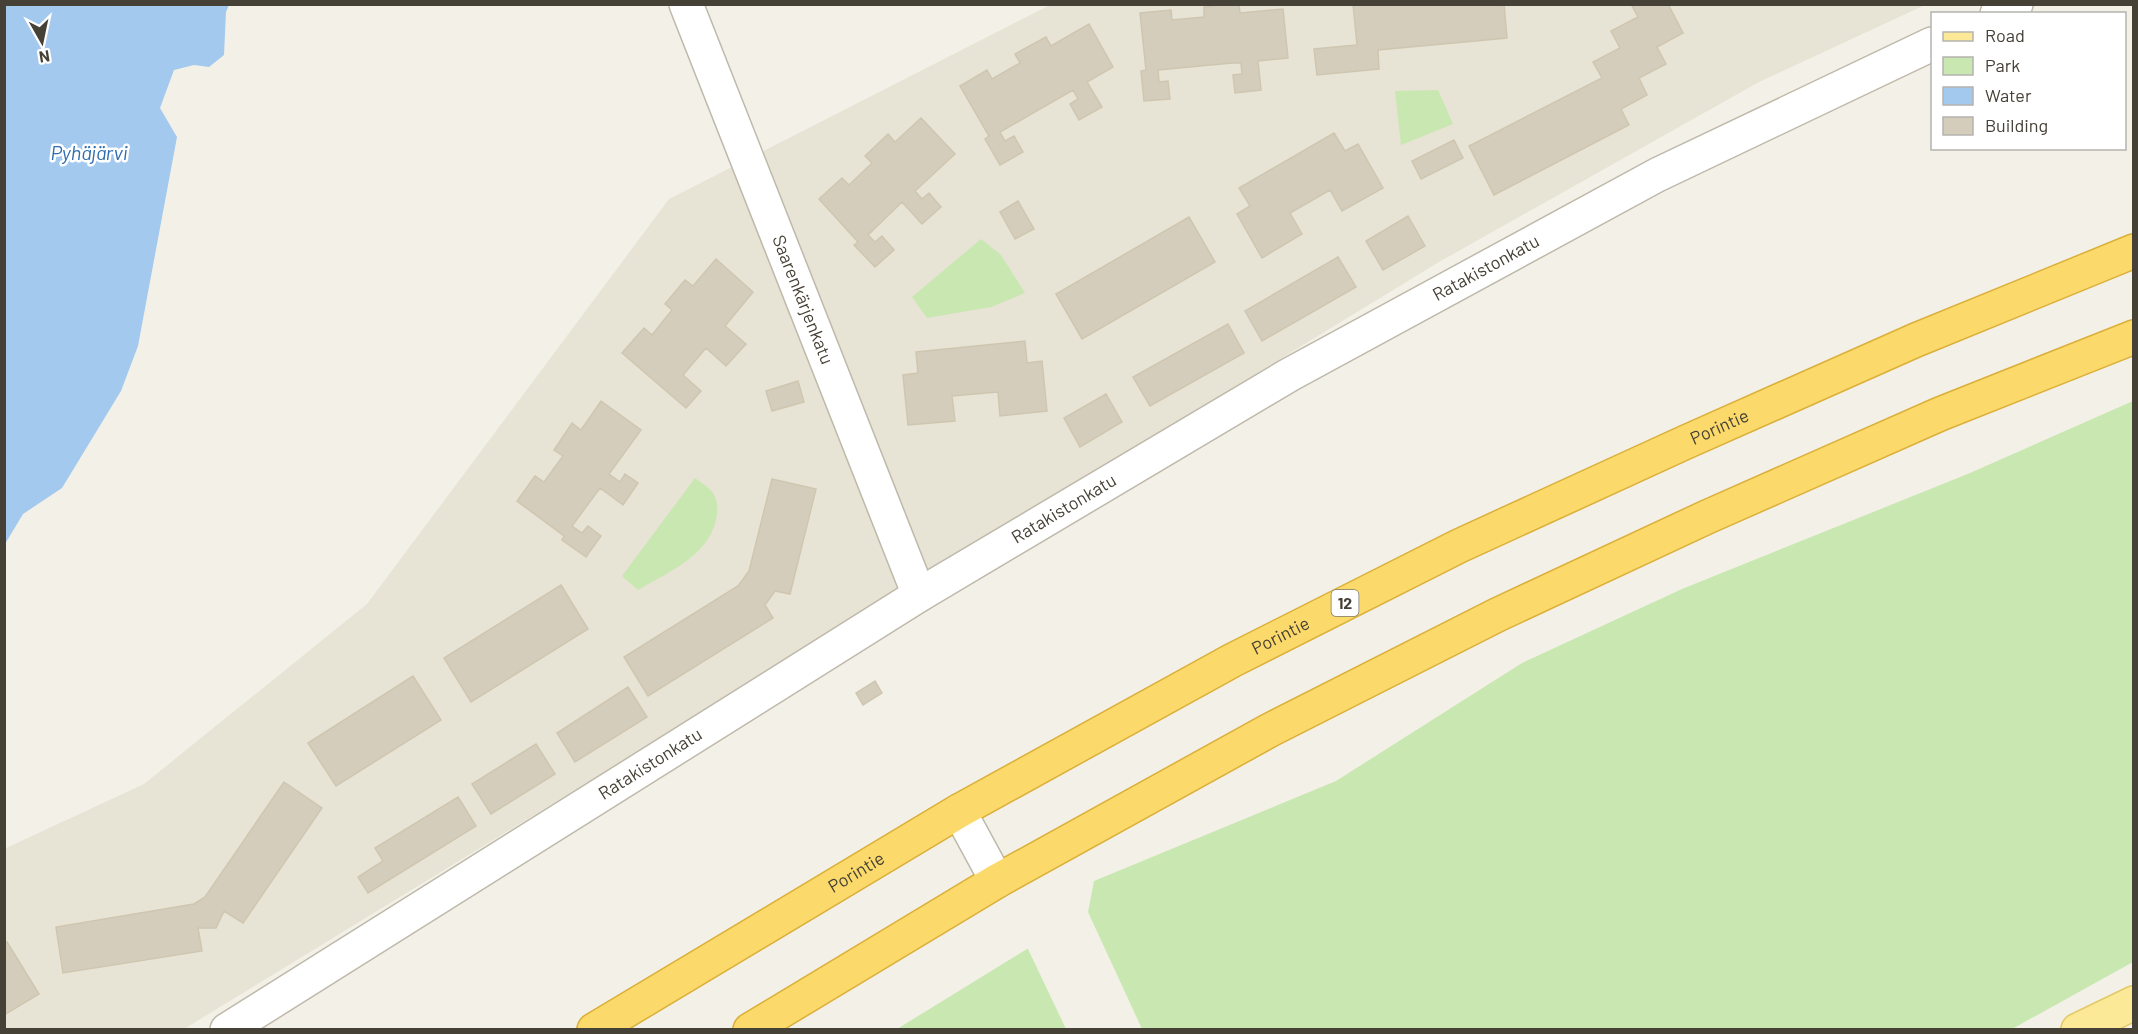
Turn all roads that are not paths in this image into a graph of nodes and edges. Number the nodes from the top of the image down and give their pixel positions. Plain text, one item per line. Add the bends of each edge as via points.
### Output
1 (686, 4) edge
2 (2016, 4) edge
3 (2001, 12) edge
4 (1931, 44) edge
5 (2133, 251) edge
6 (2133, 337) edge
7 (919, 595) junction
8 (959, 811) junction
9 (997, 881) junction
10 (2133, 1003) edge
11 (227, 1029) edge
12 (594, 1029) edge
13 (750, 1029) edge
14 (2078, 1029) edge

1 - 7 street, Saarenkärjenkatu
2 - 3 street
4 - 7 street, Ratakistonkatu via 1657,175 1424,301 1290,375
5 - 8 highway, Porintie / 12 via 1917,340 1459,546 1233,660
6 - 9 highway via 1929,419 1497,615 1270,730
7 - 11 street, Ratakistonkatu
8 - 9 street
8 - 12 highway, Porintie / 12
9 - 13 highway
10 - 14 main road

